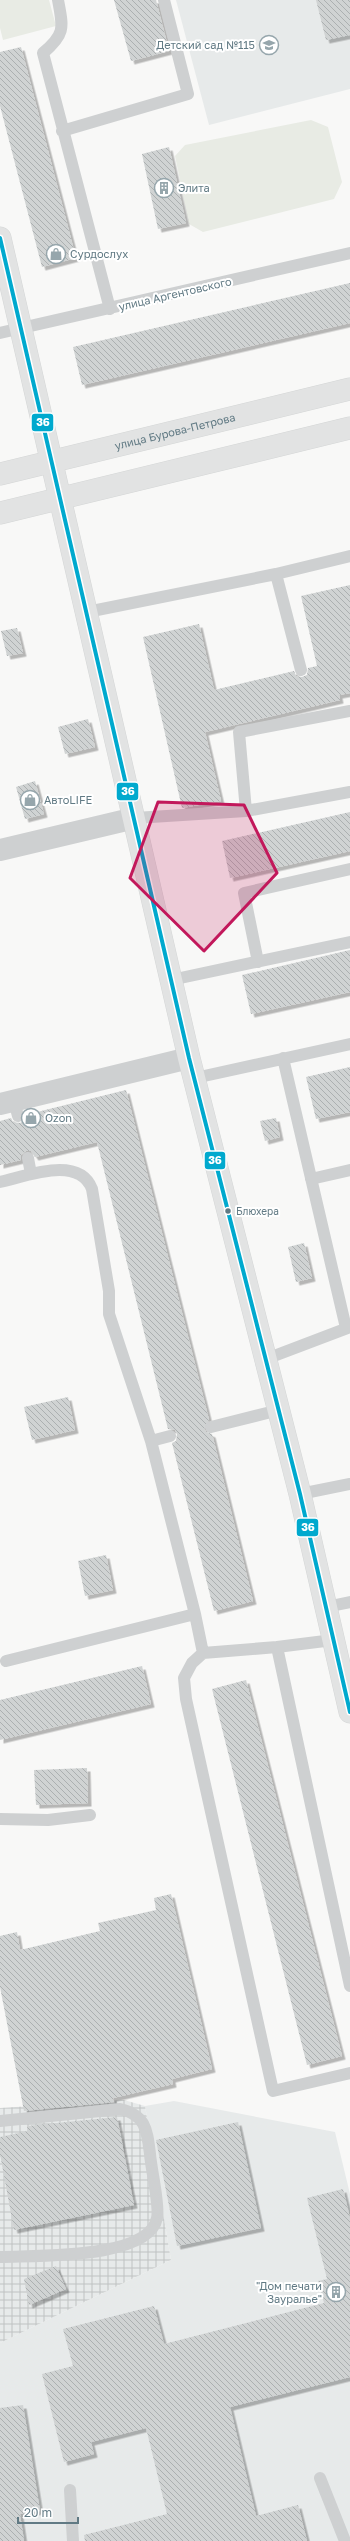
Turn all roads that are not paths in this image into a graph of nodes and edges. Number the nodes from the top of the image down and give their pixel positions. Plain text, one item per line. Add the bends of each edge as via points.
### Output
1 (58, 0) edge
2 (164, 0) edge
3 (62, 131) junction
4 (0, 238) edge
5 (350, 253) edge
6 (110, 309) junction
7 (22, 329) junction
8 (0, 333) edge
9 (350, 389) edge
10 (350, 428) edge
11 (53, 461) junction
12 (0, 474) edge
13 (60, 498) junction
14 (0, 513) edge
15 (350, 556) edge
16 (276, 574) junction
17 (87, 612) junction
18 (301, 670) dead end
19 (350, 712) edge
20 (350, 792) edge
21 (246, 811) junction
22 (134, 818) junction
23 (0, 850) edge
24 (350, 870) edge
25 (350, 942) edge
26 (258, 962) junction
27 (171, 980) junction
28 (350, 1044) edge
29 (283, 1058) junction
30 (192, 1068) junction
31 (11, 1107) edge
32 (28, 1158) dead end
33 (350, 1170) edge
34 (31, 1174) junction
35 (311, 1179) junction
36 (0, 1182) edge
37 (348, 1328) edge
38 (266, 1359) junction
39 (279, 1410) junction
40 (211, 1427) dead end
41 (170, 1436) dead end
42 (151, 1441) junction
43 (350, 1484) edge
44 (300, 1494) junction
45 (350, 1602) edge
46 (326, 1607) junction
47 (195, 1614) junction
48 (333, 1640) junction
49 (277, 1647) junction
50 (203, 1653) junction
51 (6, 1661) dead end
52 (350, 1712) edge
53 (90, 1815) dead end
54 (0, 1819) edge
55 (350, 1986) edge
56 (350, 2073) edge
57 (0, 2120) edge
58 (0, 2257) edge
59 (320, 2478) dead end
60 (70, 2490) dead end
61 (72, 2541) edge
62 (345, 2541) edge

1 - 3 lane via 63,27 56,42 43,53
2 - 3 lane via 188,94
3 - 6 lane
4 - 7 main road
5 - 6 lane, улица Аргентовского
6 - 7 lane, улица Аргентовского
7 - 8 lane, улица Аргентовского
7 - 11 main road
9 - 11 main road, улица Бурова-Петрова
10 - 13 main road
11 - 12 main road, улица Бурова-Петрова
11 - 13 main road
13 - 14 main road
13 - 17 main road
15 - 16 lane
16 - 17 lane
16 - 18 lane
17 - 22 main road
19 - 21 lane via 312,713 239,732
20 - 21 lane
21 - 22 lane
22 - 23 street
22 - 27 main road
24 - 26 lane via 244,893
25 - 26 lane
26 - 27 lane
27 - 30 main road
28 - 29 lane
29 - 30 lane
29 - 35 lane
30 - 31 street
30 - 38 main road
32 - 34 lane
33 - 35 lane
34 - 36 lane
34 - 42 lane via 60,1170 83,1175 88,1180 92,1189 107,1283 109,1314
35 - 37 lane
37 - 38 lane
38 - 39 main road
39 - 40 lane
39 - 44 main road
41 - 42 lane
42 - 47 lane
43 - 44 lane
44 - 46 main road
45 - 46 lane
46 - 48 main road
47 - 50 lane
47 - 51 lane
48 - 49 lane
48 - 52 main road
49 - 50 lane
49 - 55 lane
50 - 56 lane via 192,1663 184,1678 186,1700 273,2091
53 - 54 lane via 48,1820
57 - 58 lane via 120,2109 132,2112 140,2118 147,2135 158,2217 152,2231 136,2241 112,2250
59 - 62 lane
60 - 61 lane

